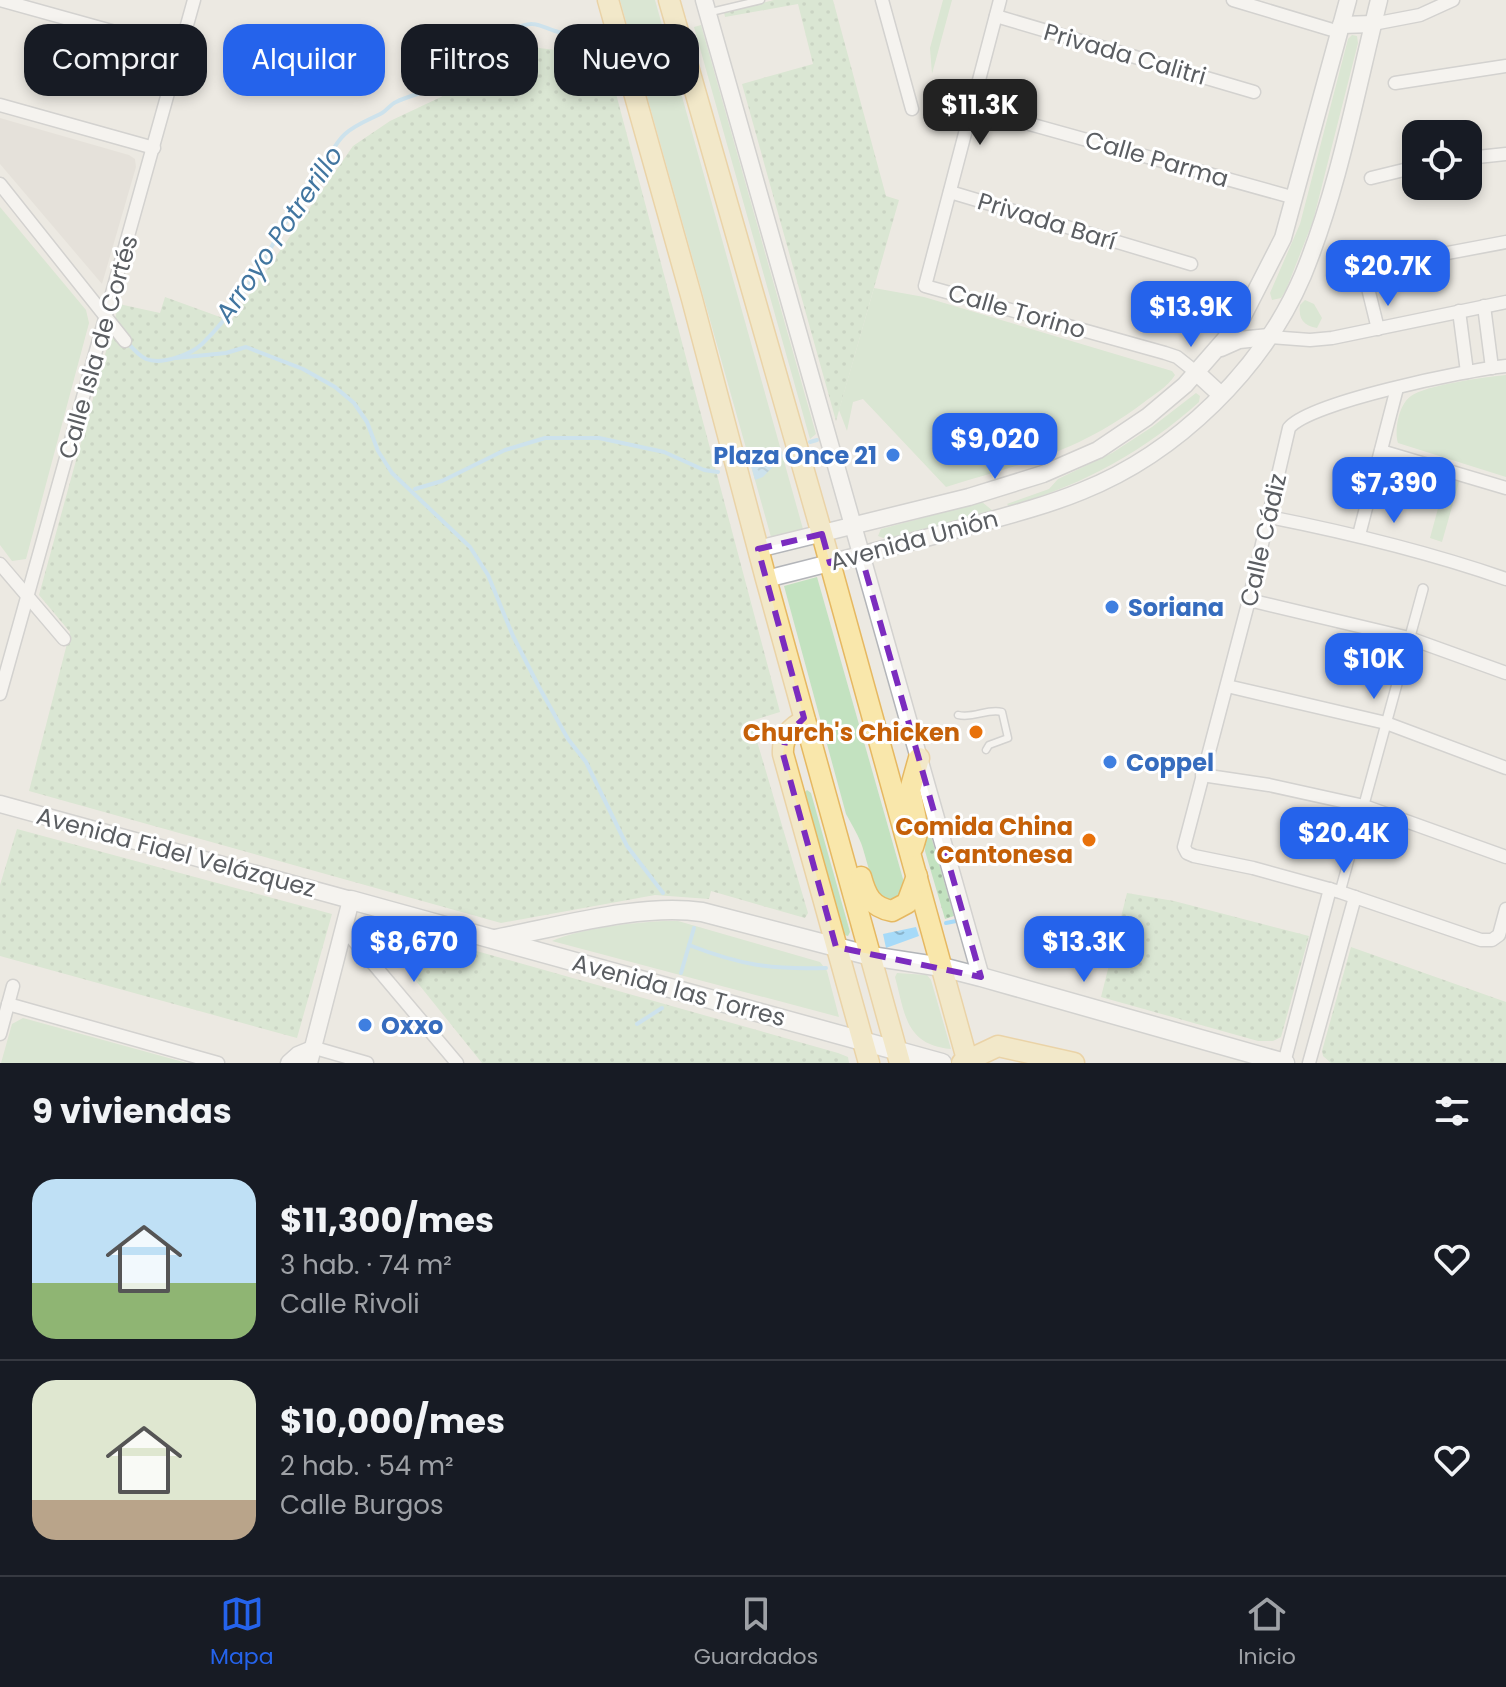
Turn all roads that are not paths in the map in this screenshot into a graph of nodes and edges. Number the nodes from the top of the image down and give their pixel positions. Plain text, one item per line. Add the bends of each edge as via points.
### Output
1 (0, 0) edge
2 (194, 0) edge
3 (608, 0) edge
4 (669, 0) edge
5 (761, 0) edge
6 (882, 0) edge
7 (1000, 0) edge
8 (1233, 0) edge
9 (1348, 0) edge
10 (1379, 0) edge
11 (1453, 0) edge
12 (705, 7) edge
13 (996, 16) junction
14 (86, 24) edge
15 (187, 24) edge
16 (1373, 24) junction
17 (1340, 28) junction
18 (1506, 66) edge
19 (1395, 83) dead end
20 (1254, 92) dead end
21 (168, 96) edge
22 (0, 105) edge
23 (972, 108) junction
24 (912, 109) dead end
25 (154, 148) junction
26 (1506, 154) edge
27 (1482, 157) edge
28 (1402, 170) edge
29 (1371, 178) dead end
30 (0, 184) edge
31 (950, 192) junction
32 (1295, 198) junction
33 (1506, 242) edge
34 (1191, 264) dead end
35 (1256, 295) junction
36 (1506, 302) edge
37 (1484, 306) junction
38 (1459, 311) junction
39 (107, 316) junction
40 (1378, 329) junction
41 (1269, 337) junction
42 (125, 341) dead end
43 (1218, 349) junction
44 (1506, 366) edge
45 (1492, 368) junction
46 (1467, 372) junction
47 (1197, 373) junction
48 (1397, 388) junction
49 (1221, 395) junction
50 (1381, 451) junction
51 (1043, 474) junction
52 (1506, 488) edge
53 (969, 497) junction
54 (1003, 517) junction
55 (1269, 517) junction
56 (853, 526) junction
57 (822, 534) junction
58 (1359, 535) junction
59 (758, 549) junction
60 (861, 555) junction
61 (830, 563) junction
62 (0, 564) edge
63 (766, 579) junction
64 (1506, 579) edge
65 (1423, 589) dead end
66 (27, 595) junction
67 (1249, 600) junction
68 (1409, 638) junction
69 (64, 639) dead end
70 (5, 655) edge
71 (1506, 673) edge
72 (1227, 686) junction
73 (0, 694) edge
74 (958, 715) dead end
75 (805, 721) junction
76 (1386, 723) junction
77 (986, 750) dead end
78 (919, 758) junction
79 (1506, 768) edge
80 (1202, 775) junction
81 (0, 804) edge
82 (1364, 806) junction
83 (829, 809) junction
84 (911, 855) junction
85 (1506, 857) edge
86 (917, 876) junction
87 (1335, 891) junction
88 (1355, 897) junction
89 (351, 900) junction
90 (1506, 909) edge
91 (343, 928) junction
92 (495, 939) junction
93 (836, 947) junction
94 (871, 956) junction
95 (942, 967) junction
96 (981, 977) junction
97 (13, 986) dead end
98 (8, 1004) junction
99 (0, 1034) edge
100 (862, 1040) junction
101 (222, 1048) dead end
102 (312, 1056) edge
103 (898, 1056) edge
104 (972, 1060) edge
105 (218, 1063) edge
106 (289, 1063) edge
107 (367, 1063) edge
108 (457, 1063) edge
109 (869, 1063) edge
110 (942, 1063) edge
111 (1074, 1063) edge
112 (1284, 1063) edge
113 (1309, 1063) edge

1 - 14 street
2 - 15 street, Calle Isla de Cortés
3 - 59 main road
4 - 57 main road
5 - 12 lane
6 - 24 street
7 - 13 street
8 - 17 street
9 - 17 street, Avenida Unión
10 - 16 street, Avenida Unión
11 - 16 street via 1420,15
12 - 56 street
13 - 20 street, Privada Calitri
13 - 23 street
16 - 17 street
16 - 41 street, Avenida Unión via 1318,234 1302,277
17 - 32 street, Avenida Unión
18 - 19 street
21 - 25 street, Calle Isla de Cortés
22 - 25 street
23 - 31 street
23 - 32 street, Calle Parma
25 - 39 street, Calle Isla de Cortés
26 - 27 street
28 - 29 street
30 - 39 street
31 - 34 street, Privada Barí
31 - 47 street, Calle Torino via 925,286 1165,353
32 - 35 street, Avenida Unión
33 - 40 street via 1368,268
35 - 41 street via 1255,317
35 - 43 street, Avenida Unión
36 - 37 street
37 - 38 street
37 - 45 street
38 - 40 street
38 - 46 street
39 - 42 street
39 - 66 street, Calle Isla de Cortés
40 - 41 street via 1324,339
41 - 43 street
41 - 49 street, Avenida Unión
43 - 47 street, Avenida Unión
44 - 45 street
45 - 46 street
46 - 48 street
47 - 49 street
47 - 51 street, Avenida Unión via 1121,435
48 - 50 street
48 - 55 street, Calle Cádiz via 1301,418 1289,428
49 - 54 street, Avenida Unión via 1175,436 1107,479
50 - 52 street
50 - 58 street
51 - 53 street, Avenida Unión
51 - 54 street via 1005,498
53 - 54 street via 987,500
53 - 56 street, Avenida Unión
54 - 60 street, Avenida Unión
55 - 58 street
55 - 67 street, Calle Cádiz
56 - 57 street, Avenida Unión
56 - 60 street
57 - 59 street, Avenida Unión
57 - 61 main road
58 - 64 street
59 - 63 main road
60 - 61 street, Avenida Unión
60 - 78 street
61 - 63 street, Avenida Unión
61 - 84 main road
62 - 66 street
63 - 75 main road
65 - 68 street
66 - 69 street
66 - 70 street, Calle Isla de Cortés
67 - 68 street
67 - 72 street, Calle Cádiz
68 - 71 street
68 - 76 street
70 - 73 street, Calle Isla de Cortés
72 - 76 street
72 - 80 street, Calle Cádiz
74 - 77 lane via 1002,712 1008,738
75 - 83 main road
75 - 93 main road via 786,736 783,754
76 - 79 street
76 - 82 street
78 - 84 main road via 910,790 918,830
78 - 96 street
80 - 82 street
80 - 87 street, Calle Cádiz via 1187,853
81 - 89 street, Avenida Fidel Velázquez
82 - 85 street
82 - 87 street
83 - 86 main road via 844,830 872,902 885,910 901,907
83 - 94 main road
84 - 86 main road
86 - 95 main road
87 - 88 street
87 - 112 street
88 - 90 street via 1492,940 1502,930
88 - 113 street
89 - 91 street
89 - 92 main road, Avenida las Torres
91 - 102 street
91 - 108 street
92 - 93 main road, Avenida las Torres via 675,908
92 - 100 main road, Avenida las Torres
93 - 94 main road
93 - 100 main road
94 - 95 main road
94 - 103 main road
95 - 96 main road
95 - 104 main road
96 - 112 main road
97 - 98 street
98 - 99 street
98 - 105 street
100 - 103 main road
100 - 109 main road
101 - 105 street
102 - 106 street via 298,1055
102 - 107 street
103 - 110 main road
104 - 111 main road via 993,1047 1008,1047

